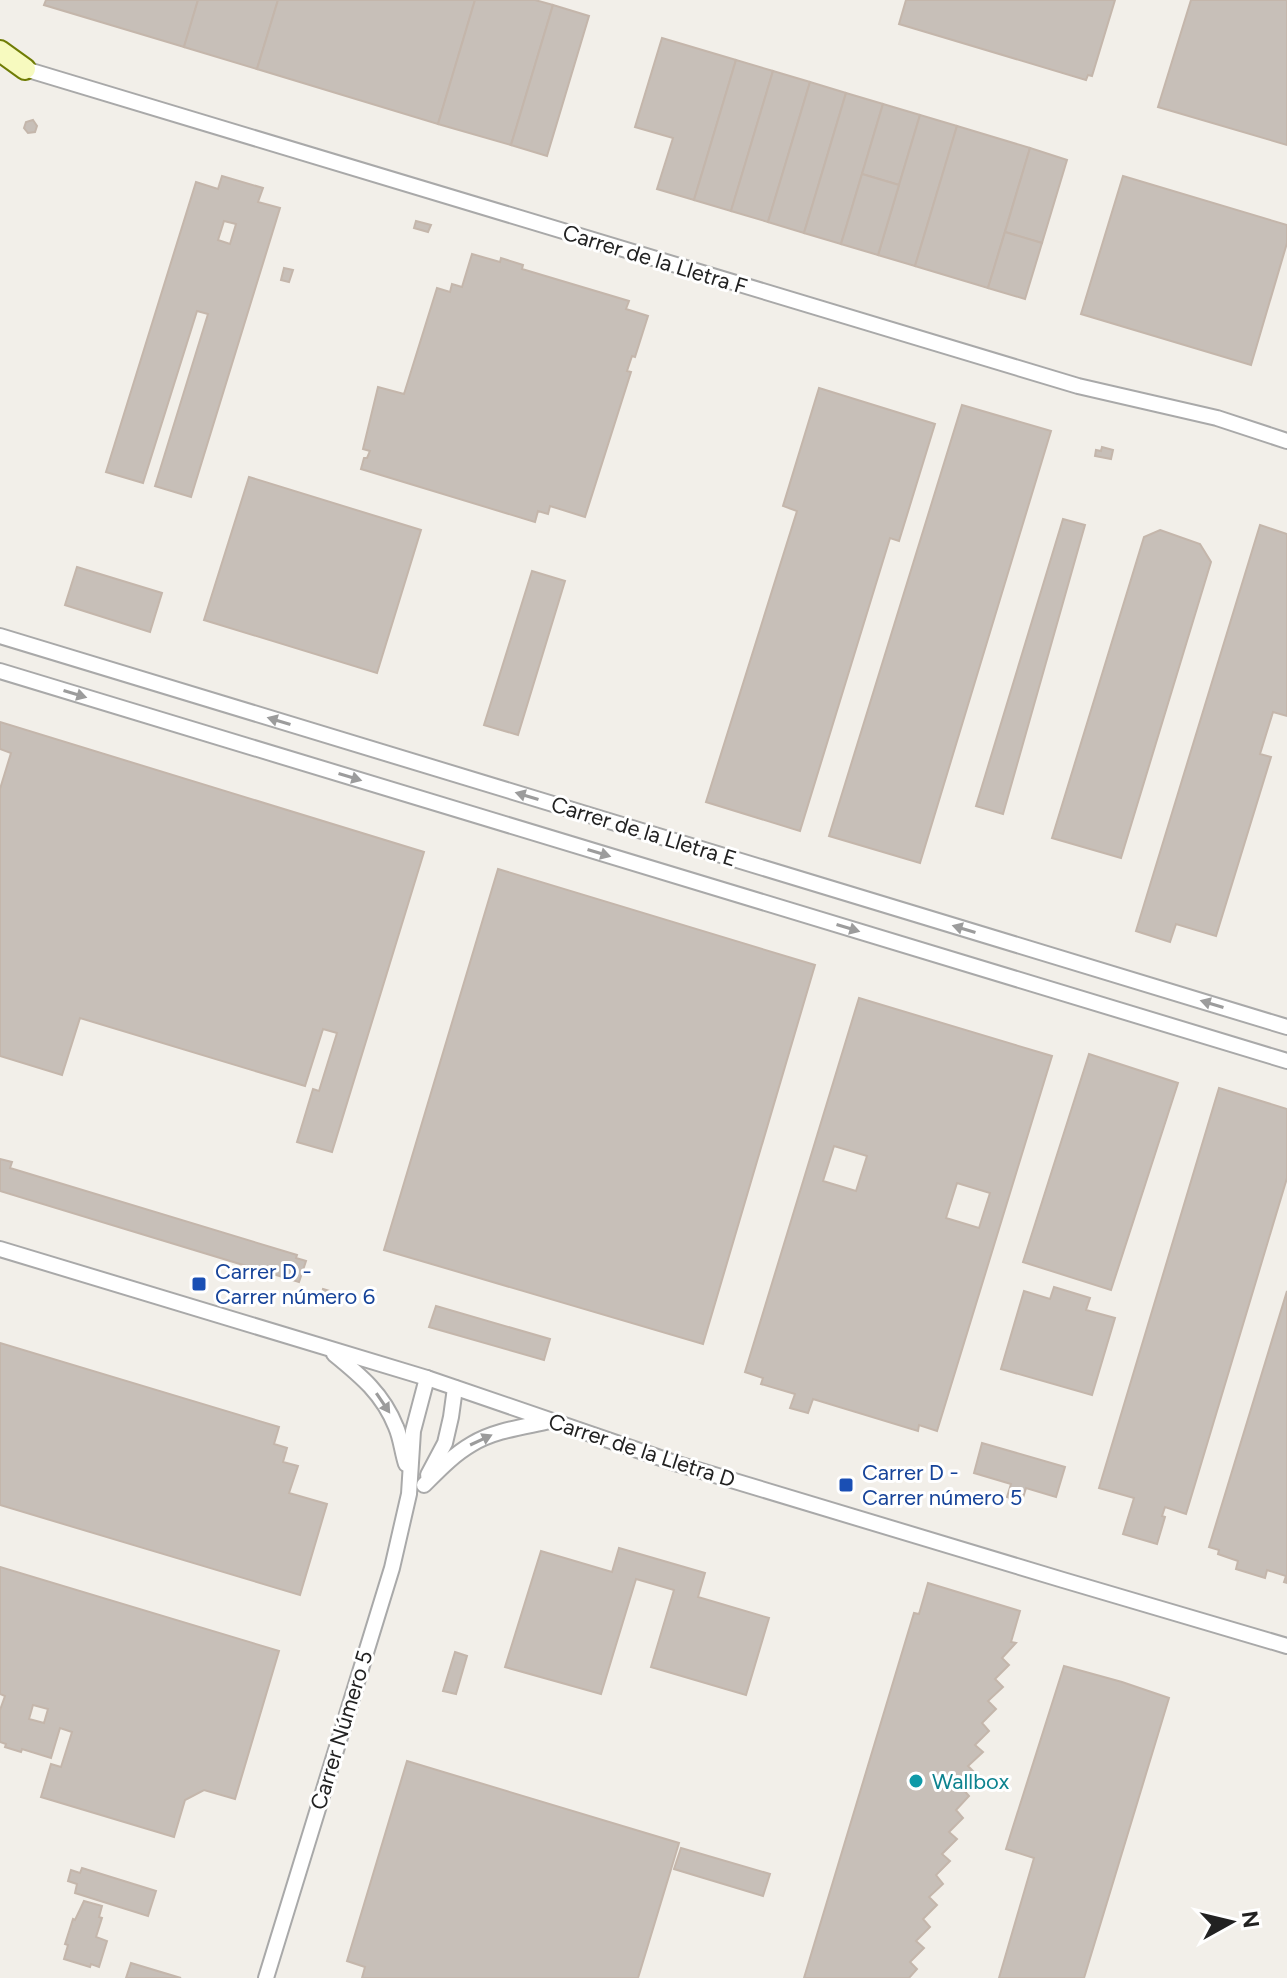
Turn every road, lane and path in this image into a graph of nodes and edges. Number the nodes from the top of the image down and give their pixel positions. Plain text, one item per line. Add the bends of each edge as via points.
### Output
1 (0, 51) edge
2 (0, 62) edge
3 (25, 69) junction
4 (0, 72) edge
5 (1287, 441) edge
6 (0, 636) edge
7 (0, 671) edge
8 (1287, 1027) edge
9 (1287, 1061) edge
10 (0, 1249) edge
11 (328, 1349) junction
12 (427, 1378) junction
13 (455, 1388) junction
14 (550, 1421) junction
15 (417, 1483) junction
16 (1287, 1646) edge
17 (266, 1978) edge

1 - 3 main road
2 - 3 main road
3 - 4 main road
3 - 5 street, Carrer de la Lletra F via 1078,386 1217,418
8 -> 6 street, Carrer de la Lletra E
7 -> 9 street, Carrer de la Lletra E
10 - 11 street, Carrer de la Lletra D
11 - 12 street, Carrer de la Lletra D
11 -> 15 street via 365,1379 385,1404
12 - 13 street, Carrer de la Lletra D
12 - 15 street via 413,1431
13 - 14 street, Carrer de la Lletra D
13 - 15 street via 445,1443
15 -> 14 street via 474,1442
14 - 16 street, Carrer de la Lletra D
15 - 17 street, Carrer Número 5

